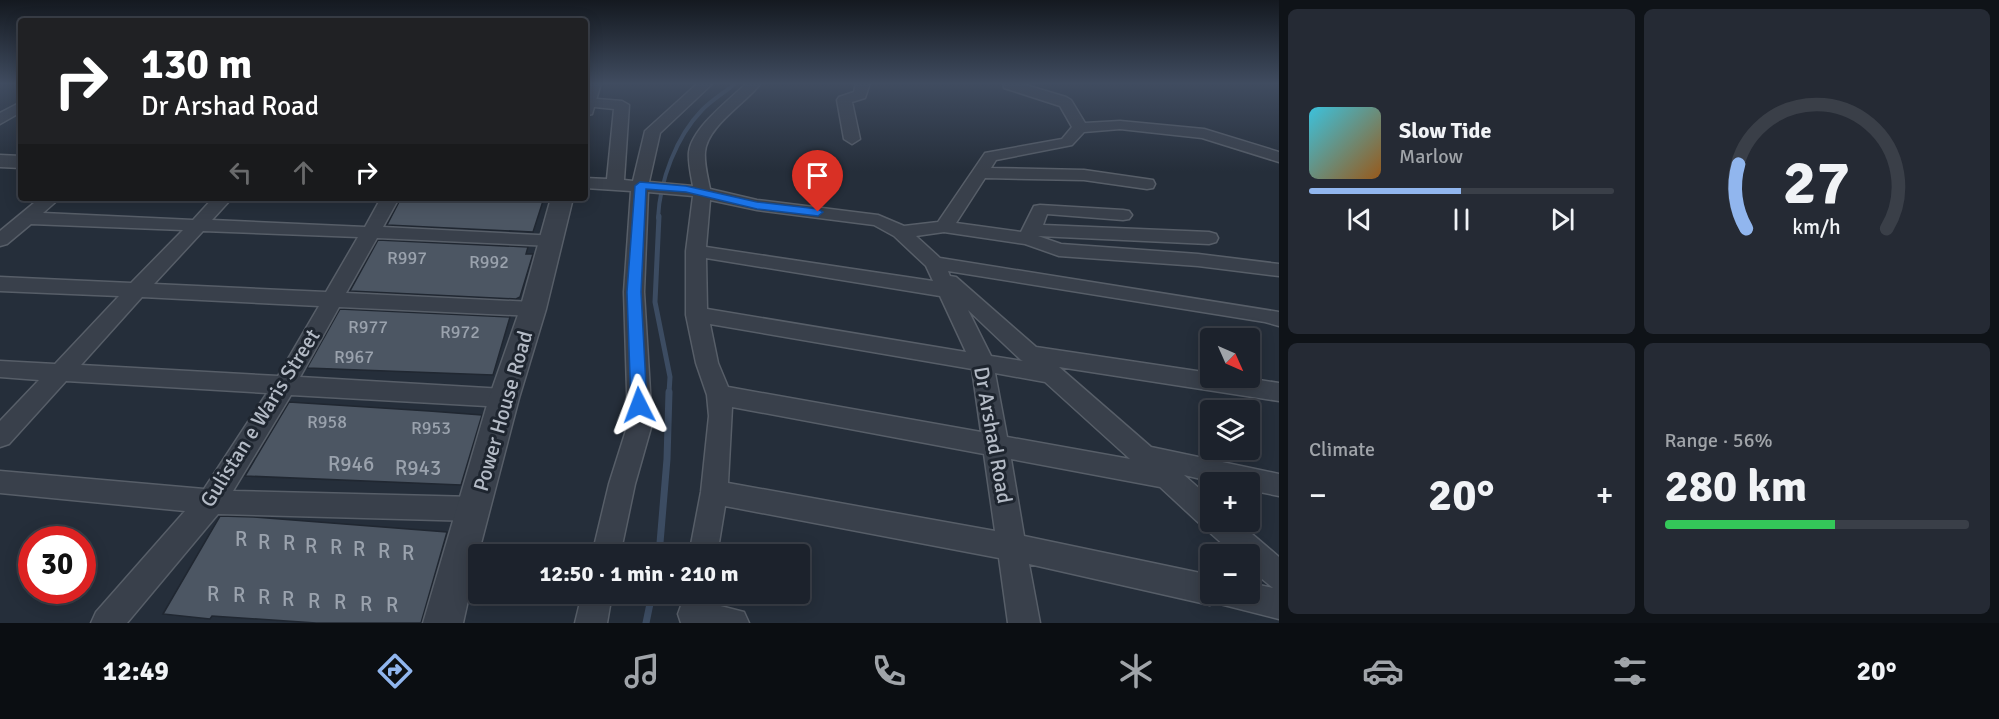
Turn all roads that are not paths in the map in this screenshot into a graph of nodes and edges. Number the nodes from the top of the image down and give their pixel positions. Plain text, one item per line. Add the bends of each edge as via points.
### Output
1 (621, 112) edge
2 (674, 112) edge
3 (725, 112) edge
4 (846, 112) edge
5 (1071, 112) edge
6 (1080, 128) junction
7 (852, 139) dead end
8 (1279, 157) edge
9 (0, 161) edge
10 (18, 162) edge
11 (978, 173) junction
12 (588, 183) edge
13 (615, 184) junction
14 (1147, 184) dead end
15 (656, 187) junction
16 (702, 192) junction
17 (47, 201) edge
18 (220, 201) edge
19 (388, 201) edge
20 (561, 201) edge
21 (1123, 215) dead end
22 (26, 218) junction
23 (197, 226) junction
24 (945, 227) junction
25 (370, 232) junction
26 (901, 232) junction
27 (1030, 235) junction
28 (1209, 238) dead end
29 (0, 240) edge
30 (551, 240) junction
31 (696, 251) junction
32 (1279, 270) edge
33 (940, 276) junction
34 (0, 284) edge
35 (136, 291) junction
36 (332, 299) junction
37 (532, 309) junction
38 (697, 315) junction
39 (1279, 319) edge
40 (1029, 354) junction
41 (982, 361) junction
42 (0, 369) edge
43 (62, 371) junction
44 (1051, 374) junction
45 (285, 384) junction
46 (1279, 392) edge
47 (719, 395) junction
48 (504, 398) junction
49 (0, 437) edge
50 (995, 444) junction
51 (1143, 455) junction
52 (1168, 477) junction
53 (0, 482) edge
54 (1279, 484) edge
55 (714, 492) junction
56 (211, 502) junction
57 (1200, 506) edge
58 (476, 509) junction
59 (1229, 532) edge
60 (608, 544) edge
61 (705, 544) edge
62 (1012, 547) junction
63 (1279, 576) edge
64 (1200, 588) edge
65 (1260, 600) edge
66 (595, 604) edge
67 (1279, 604) edge
68 (694, 610) edge
69 (108, 623) edge
70 (443, 623) edge
71 (591, 623) edge
72 (733, 623) edge
73 (1024, 623) edge

1 - 13 street
2 - 15 street via 652,131
3 - 16 street via 699,143 697,163
4 - 7 street
5 - 6 street
6 - 8 street via 1120,125 1204,134
6 - 11 street via 1067,142 990,156
9 - 10 street
11 - 14 street via 1084,175
11 - 24 street
12 - 13 street, Dr Arshad Road
13 - 15 street, Dr Arshad Road
15 - 16 street, Dr Arshad Road
15 - 60 street via 634,292 640,424
16 - 26 street, Dr Arshad Road via 757,205 878,220
16 - 31 street
17 - 22 street
18 - 23 street
19 - 25 street, Gulistan e Waris Street
20 - 30 street, Power House Road
21 - 27 street via 1045,208 1040,210
22 - 23 street
22 - 29 street
23 - 25 street
23 - 35 street
24 - 26 street
24 - 27 street
25 - 30 street
25 - 36 street, Gulistan e Waris Street
26 - 33 street, Dr Arshad Road
27 - 28 street
27 - 32 street via 1059,250
30 - 37 street, Power House Road
31 - 33 street
31 - 38 street
33 - 39 street
33 - 40 street
33 - 41 street, Dr Arshad Road
34 - 35 street
35 - 36 street
35 - 43 street
36 - 37 street
36 - 45 street, Gulistan e Waris Street
37 - 48 street, Power House Road
38 - 41 street
38 - 47 street via 707,363
40 - 44 street
40 - 46 street
41 - 44 street
41 - 50 street, Dr Arshad Road
42 - 43 street
43 - 45 street
43 - 49 street
44 - 51 street
45 - 48 street
45 - 56 street, Gulistan e Waris Street
47 - 50 street
47 - 55 street via 721,416
48 - 58 street, Power House Road
50 - 52 street
50 - 62 street, Dr Arshad Road
51 - 52 street
51 - 54 street
52 - 57 street
53 - 56 street
55 - 61 street
55 - 62 street
56 - 58 street
56 - 69 street, Gulistan e Waris Street
58 - 70 street, Power House Road
59 - 63 street
62 - 64 street
62 - 73 street, Dr Arshad Road
65 - 67 street
66 - 71 street
68 - 72 street

